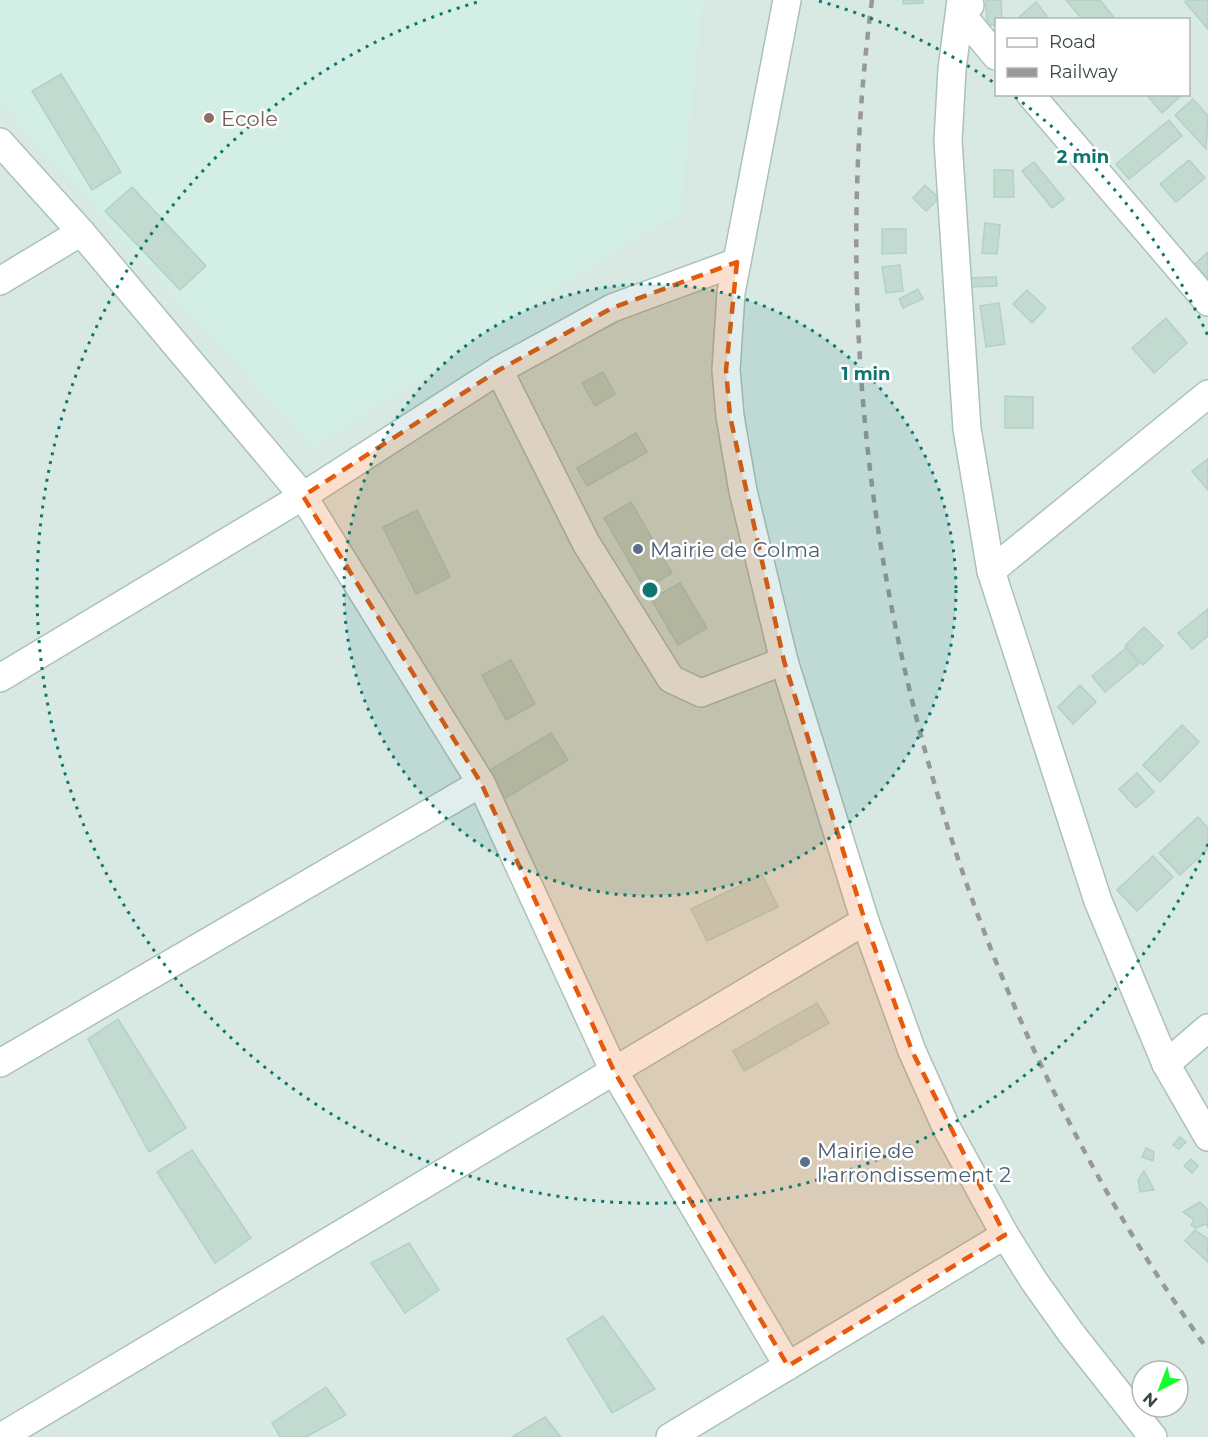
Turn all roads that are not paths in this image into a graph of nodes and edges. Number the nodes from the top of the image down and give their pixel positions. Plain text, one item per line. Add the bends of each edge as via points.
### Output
1 (787, 0) edge
2 (965, 5) edge
3 (995, 54) edge
4 (1032, 96) edge
5 (0, 142) edge
6 (81, 232) junction
7 (737, 262) junction
8 (0, 281) edge
9 (1208, 302) edge
10 (499, 370) junction
11 (1208, 394) edge
12 (303, 496) junction
13 (991, 571) junction
14 (784, 661) junction
15 (0, 678) edge
16 (481, 783) junction
17 (865, 921) junction
18 (1208, 1028) edge
19 (0, 1063) edge
20 (1166, 1064) junction
21 (614, 1071) junction
22 (1208, 1137) edge
23 (1005, 1235) junction
24 (788, 1366) junction
25 (7, 1429) edge
26 (670, 1437) edge
27 (1153, 1437) edge

1 - 7 street
2 - 3 street
2 - 13 street via 952,69 948,141 967,429
4 - 9 street
5 - 6 street
6 - 8 street
6 - 12 street
7 - 10 street via 612,308
7 - 14 street via 726,370 730,416 743,491
10 - 12 street
10 - 14 street via 586,543 671,679 701,693
11 - 13 street
12 - 15 street
12 - 16 street
13 - 20 street via 1098,901
14 - 17 street
16 - 19 street
16 - 21 street
17 - 21 street
17 - 23 street via 912,1051 946,1127
18 - 20 street
20 - 22 street
21 - 24 street
21 - 25 street
23 - 24 street
23 - 27 street via 1071,1333
24 - 26 street

